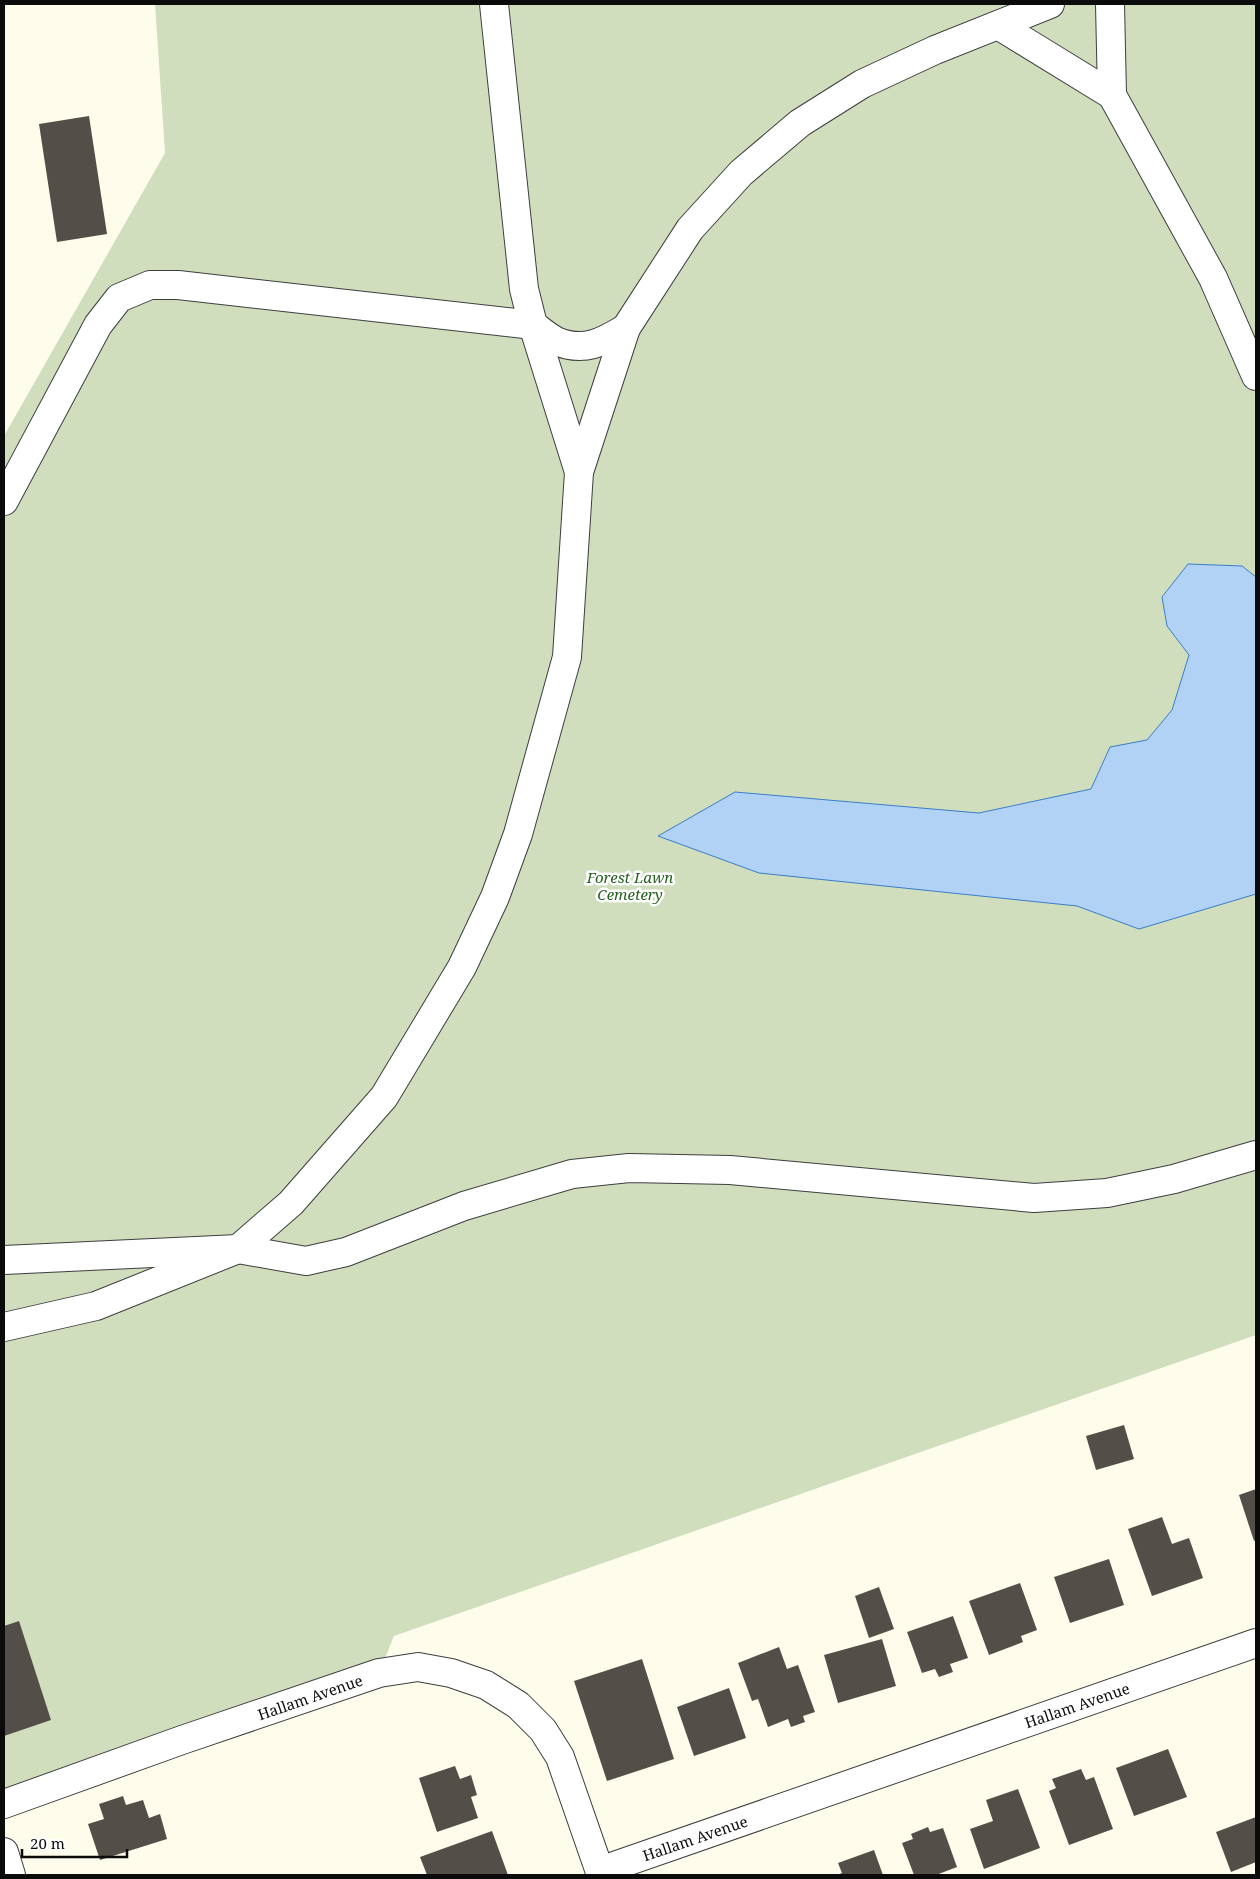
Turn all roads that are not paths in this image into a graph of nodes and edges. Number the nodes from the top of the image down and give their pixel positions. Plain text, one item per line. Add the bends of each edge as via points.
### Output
1 (494, 4) edge
2 (1050, 4) edge
3 (1110, 4) edge
4 (998, 25) junction
5 (1112, 95) junction
6 (533, 325) junction
7 (626, 328) junction
8 (1256, 376) edge
9 (579, 472) junction
10 (4, 501) edge
11 (1252, 1152) edge
12 (238, 1249) junction
13 (4, 1260) edge
14 (4, 1327) edge
15 (1256, 1642) edge
16 (4, 1804) edge
17 (4, 1852) edge
18 (600, 1873) edge
19 (11, 1875) edge

1 - 6 street via 524,289
2 - 4 street
3 - 5 street
4 - 5 street
4 - 7 street via 862,84 800,123 741,173 690,229
5 - 8 street via 1213,278
6 - 7 street via 556,341 580,347 604,342
6 - 9 street
6 - 10 street via 178,285 150,285 119,298 98,325
7 - 9 street
9 - 12 street via 567,657 518,834 495,897 462,967 384,1097 291,1203
11 - 12 street via 1174,1179 1107,1192 1034,1198 730,1170 629,1168 572,1174 464,1206 346,1252 306,1261
12 - 13 street
12 - 14 street via 96,1306
15 - 18 street, Hallam Avenue
16 - 18 street, Hallam Avenue via 379,1673 418,1667 452,1673 486,1685 518,1705 543,1730 560,1757
17 - 19 street

